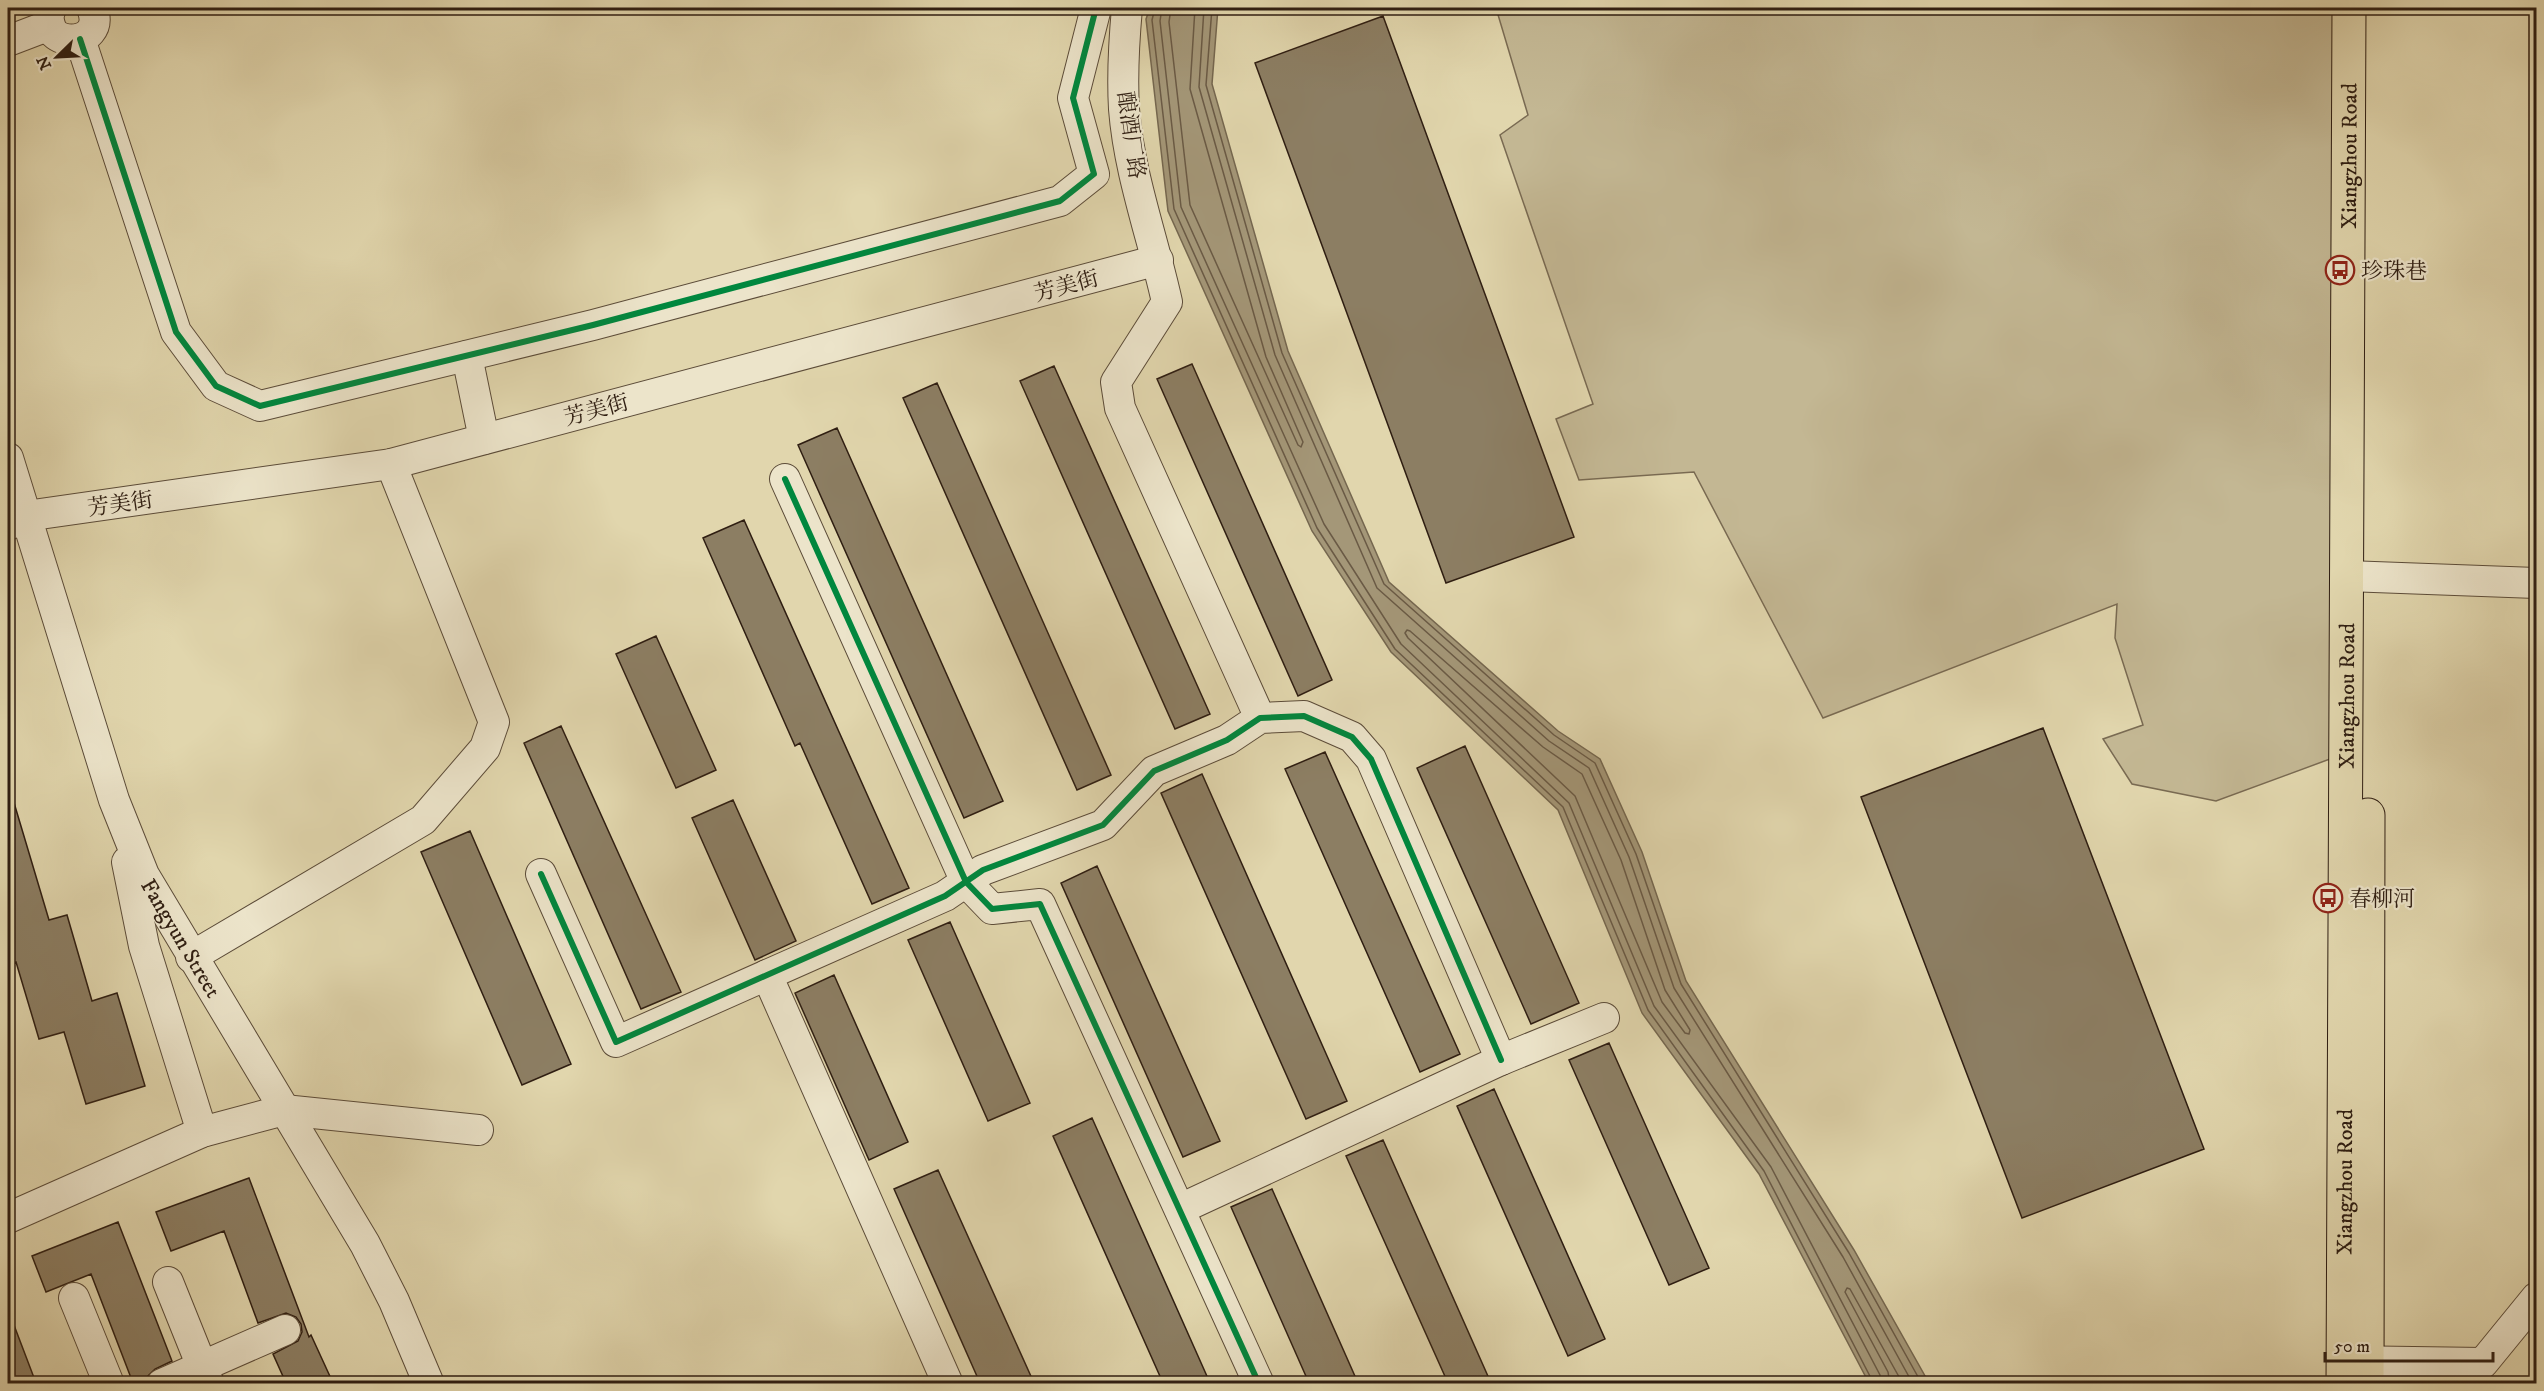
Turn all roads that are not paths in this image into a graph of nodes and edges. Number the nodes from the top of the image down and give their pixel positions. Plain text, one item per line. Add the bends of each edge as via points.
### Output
1 (92, 8) edge
2 (1096, 8) edge
3 (1127, 8) edge
4 (2349, 8) edge
5 (2370, 8) edge
6 (50, 16) edge
7 (80, 39) junction
8 (8, 41) edge
9 (1158, 260) junction
10 (467, 356) junction
11 (484, 439) junction
12 (8, 458) edge
13 (391, 465) junction
14 (785, 479) dead end
15 (14, 516) edge
16 (2358, 577) junction
17 (2536, 583) edge
18 (1260, 718) junction
19 (114, 800) junction
20 (542, 874) dead end
21 (966, 882) junction
22 (191, 957) junction
23 (766, 975) junction
24 (1604, 1018) dead end
25 (1502, 1060) junction
26 (284, 1110) junction
27 (478, 1130) dead end
28 (202, 1132) junction
29 (1180, 1209) junction
30 (8, 1218) edge
31 (168, 1282) dead end
32 (74, 1298) dead end
33 (2536, 1298) edge
34 (285, 1330) dead end
35 (2355, 1372) edge
36 (205, 1375) edge
37 (109, 1383) edge
38 (162, 1383) edge
39 (429, 1383) edge
40 (948, 1383) edge
41 (1259, 1383) edge

1 - 7 street via 92,29
2 - 10 street via 1073,98 1094,174 1060,201
3 - 9 street, 酿酒厂路 via 1125,110 1135,173
4 - 16 main road, Xiangzhou Road
5 - 16 main road, Xiangzhou Road
6 - 7 street via 59,37
6 - 8 street
7 - 10 street via 176,332 216,386 260,406
9 - 11 street, 芳美街
9 - 18 street, 酿酒厂路 via 1167,302 1116,382 1120,408
10 - 11 street
11 - 13 street, 芳美街
12 - 15 street, Fangyun Street
13 - 15 street, 芳美街
13 - 22 street via 494,722 485,748 423,820
14 - 21 street
15 - 19 street, Fangyun Street
16 - 17 street
16 - 35 main road, Xiangzhou Road
18 - 21 street via 1227,740 1154,771 1103,825 983,870
18 - 25 street via 1304,716 1352,737 1371,759
19 - 22 street, Fangyun Street via 144,875
19 - 28 street via 144,946
20 - 23 street via 616,1042
21 - 23 street via 945,896
21 - 29 street via 992,909 1040,904
22 - 26 street, Fangyun Street
23 - 40 street
24 - 25 street
25 - 29 street
26 - 27 street
26 - 28 street
26 - 39 street, Fangyun Street via 365,1244
28 - 30 street
29 - 41 street
31 - 36 street
32 - 37 street
33 - 35 street via 2483,1363
34 - 36 street
36 - 38 street

